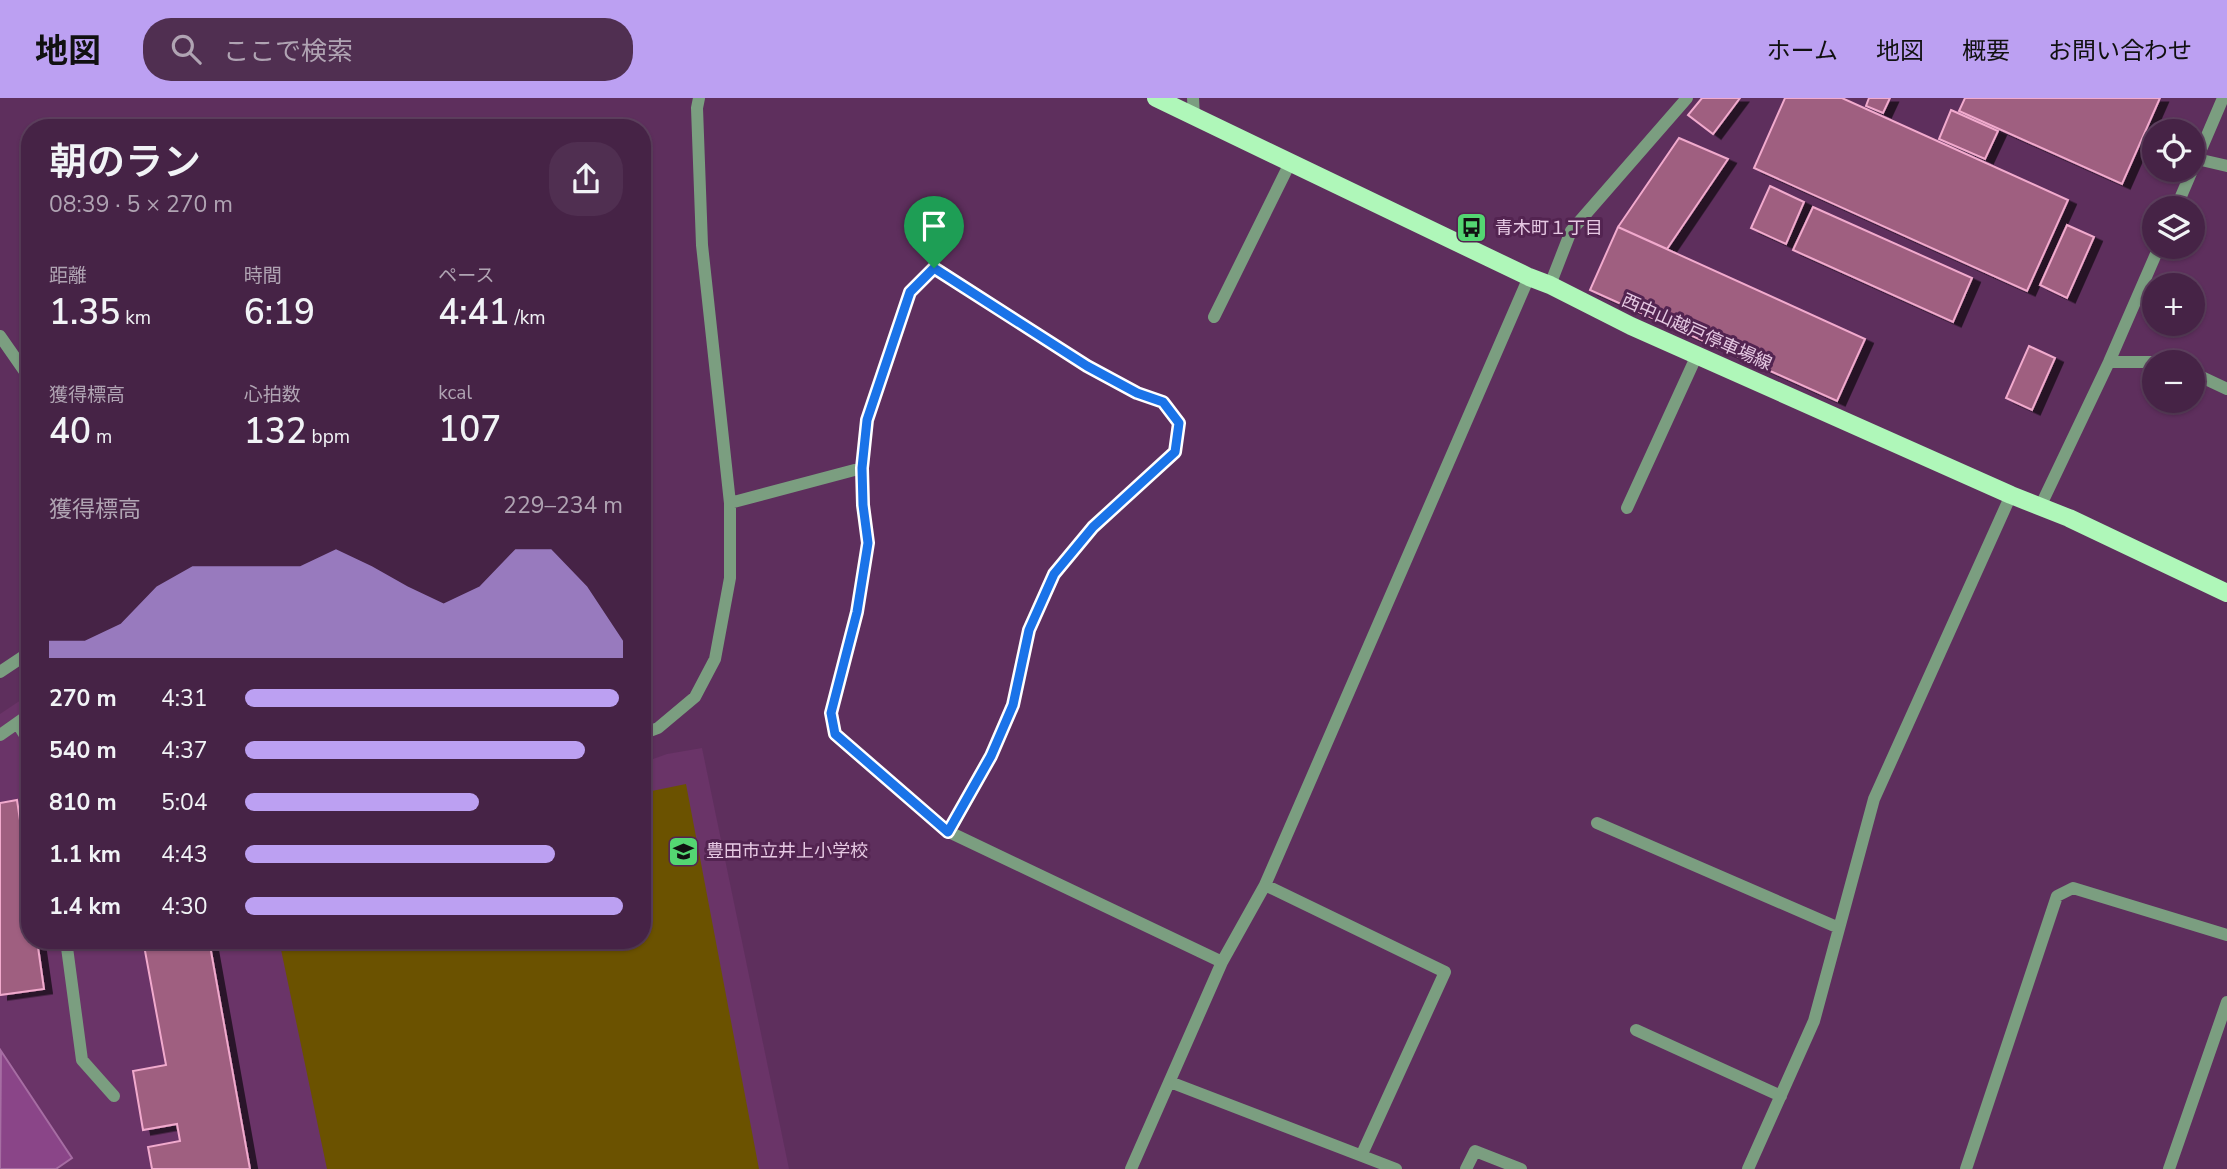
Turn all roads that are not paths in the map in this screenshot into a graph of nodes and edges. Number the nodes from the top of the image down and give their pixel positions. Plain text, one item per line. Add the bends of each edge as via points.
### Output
1 (699, 98) edge
2 (1156, 98) edge
3 (1193, 98) edge
4 (1687, 98) edge
5 (2223, 98) edge
6 (1194, 117) junction
7 (2205, 140) edge
8 (2205, 161) edge
9 (1290, 163) junction
10 (2227, 166) edge
11 (2154, 259) edge
12 (1529, 277) junction
13 (1550, 285) junction
14 (1214, 317) dead end
15 (0, 336) edge
16 (1697, 355) junction
17 (2109, 362) junction
18 (2142, 362) edge
19 (21, 366) edge
20 (2205, 379) edge
21 (2227, 389) edge
22 (862, 468) junction
23 (2011, 495) junction
24 (730, 503) junction
25 (2040, 507) junction
26 (1627, 508) dead end
27 (2227, 593) edge
28 (21, 658) edge
29 (0, 672) edge
30 (21, 720) edge
31 (17, 723) junction
32 (21, 729) edge
33 (651, 730) edge
34 (0, 735) edge
35 (1597, 823) dead end
36 (948, 832) junction
37 (1265, 886) junction
38 (1839, 928) junction
39 (2227, 934) edge
40 (66, 949) edge
41 (1222, 962) junction
42 (2227, 1002) edge
43 (1636, 1030) dead end
44 (1170, 1082) junction
45 (114, 1096) dead end
46 (1781, 1096) junction
47 (1362, 1154) junction
48 (1131, 1169) edge
49 (1396, 1169) edge
50 (1466, 1169) edge
51 (1521, 1169) edge
52 (1748, 1169) edge
53 (1966, 1169) edge
54 (2169, 1169) edge

1 - 24 street via 702,245
2 - 6 main road, 西中山越戸停車場線
3 - 6 street
4 - 13 street via 1571,231
5 - 7 street
6 - 9 main road, 西中山越戸停車場線
8 - 10 street
9 - 12 main road, 西中山越戸停車場線
9 - 14 street
11 - 17 street
12 - 13 main road, 西中山越戸停車場線
12 - 37 street
13 - 16 main road, 西中山越戸停車場線
15 - 19 street
16 - 23 main road, 西中山越戸停車場線
16 - 26 street
17 - 18 street
17 - 25 street
20 - 21 street
22 - 24 street
22 - 36 street via 868,543 857,612 831,713 835,734
22 - 36 street via 867,420 910,292 934,268 1087,366 1163,402 1179,423 1175,452 1093,527 1054,574 1029,630 1013,705 991,756
23 - 25 main road, 西中山越戸停車場線
23 - 38 street via 1874,799
24 - 33 street via 730,578 715,659 695,697
25 - 27 main road, 西中山越戸停車場線
28 - 29 street
30 - 31 street
31 - 32 street
31 - 34 street
35 - 38 street
36 - 41 street
37 - 41 street
37 - 47 street via 1445,972
38 - 46 street via 1814,1021
39 - 53 street via 2073,888 2057,896
40 - 45 street via 82,1060
41 - 44 street
42 - 54 street
43 - 46 street
44 - 47 street
44 - 48 street
46 - 52 street
47 - 49 street
50 - 51 street via 1475,1151

